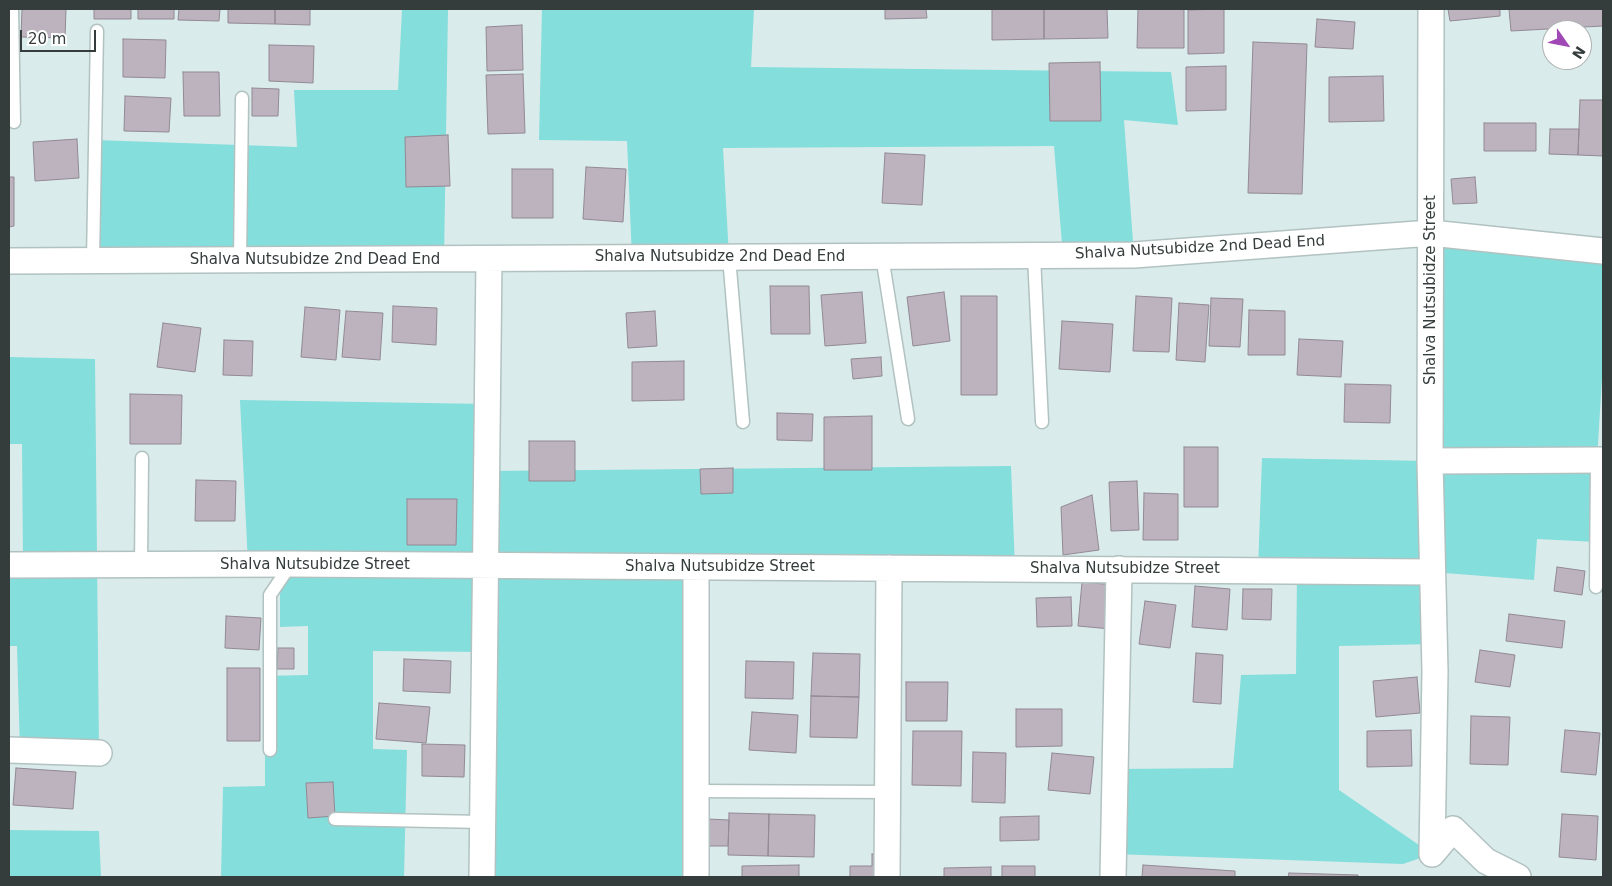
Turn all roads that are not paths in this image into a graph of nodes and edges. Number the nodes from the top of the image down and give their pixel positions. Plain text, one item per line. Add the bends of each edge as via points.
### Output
1 (12, 9) edge
2 (1431, 9) edge
3 (97, 31) dead end
4 (242, 98) dead end
5 (14, 122) dead end
6 (1431, 233) junction
7 (1603, 251) edge
8 (882, 256) junction
9 (1034, 256) junction
10 (729, 257) junction
11 (489, 259) junction
12 (9, 261) edge
13 (93, 261) junction
14 (240, 261) junction
15 (908, 419) dead end
16 (743, 422) dead end
17 (1042, 422) dead end
18 (142, 458) dead end
19 (1600, 460) edge
20 (1430, 461) junction
21 (291, 564) junction
22 (9, 565) edge
23 (141, 565) junction
24 (485, 566) junction
25 (696, 567) junction
26 (889, 568) junction
27 (1119, 569) junction
28 (1432, 572) junction
29 (1596, 587) dead end
30 (9, 750) edge
31 (270, 750) dead end
32 (99, 753) dead end
33 (696, 791) junction
34 (888, 792) junction
35 (335, 819) dead end
36 (483, 822) junction
37 (482, 877) edge
38 (696, 877) edge
39 (887, 877) edge
40 (1113, 877) edge
41 (1518, 877) edge

1 - 5 lane
2 - 6 street, Shalva Nutsubidze Street
3 - 13 lane
4 - 14 lane
6 - 7 street, Shalva Nutsubidze 2nd Dead End
6 - 9 street, Shalva Nutsubidze 2nd Dead End via 1134,255
6 - 20 street, Shalva Nutsubidze Street
8 - 9 street, Shalva Nutsubidze 2nd Dead End
8 - 10 street, Shalva Nutsubidze 2nd Dead End
8 - 15 lane
9 - 17 lane
10 - 11 street, Shalva Nutsubidze 2nd Dead End
10 - 16 lane
11 - 14 street, Shalva Nutsubidze 2nd Dead End
11 - 24 street
12 - 13 street, Shalva Nutsubidze 2nd Dead End
13 - 14 street, Shalva Nutsubidze 2nd Dead End
18 - 23 lane
19 - 20 street
19 - 29 lane
20 - 28 street, Shalva Nutsubidze Street
21 - 23 street, Shalva Nutsubidze Street
21 - 24 street, Shalva Nutsubidze Street
21 - 31 lane via 270,595
22 - 23 street, Shalva Nutsubidze Street
24 - 25 street, Shalva Nutsubidze Street
24 - 36 street
25 - 26 street, Shalva Nutsubidze Street
25 - 33 street
26 - 27 street, Shalva Nutsubidze Street
26 - 34 street
27 - 28 street, Shalva Nutsubidze Street
27 - 40 street
28 - 41 street, Shalva Nutsubidze Street via 1435,671 1432,854 1453,829 1486,861
30 - 32 street
33 - 34 lane
33 - 38 street
34 - 39 street
35 - 36 lane
36 - 37 street

